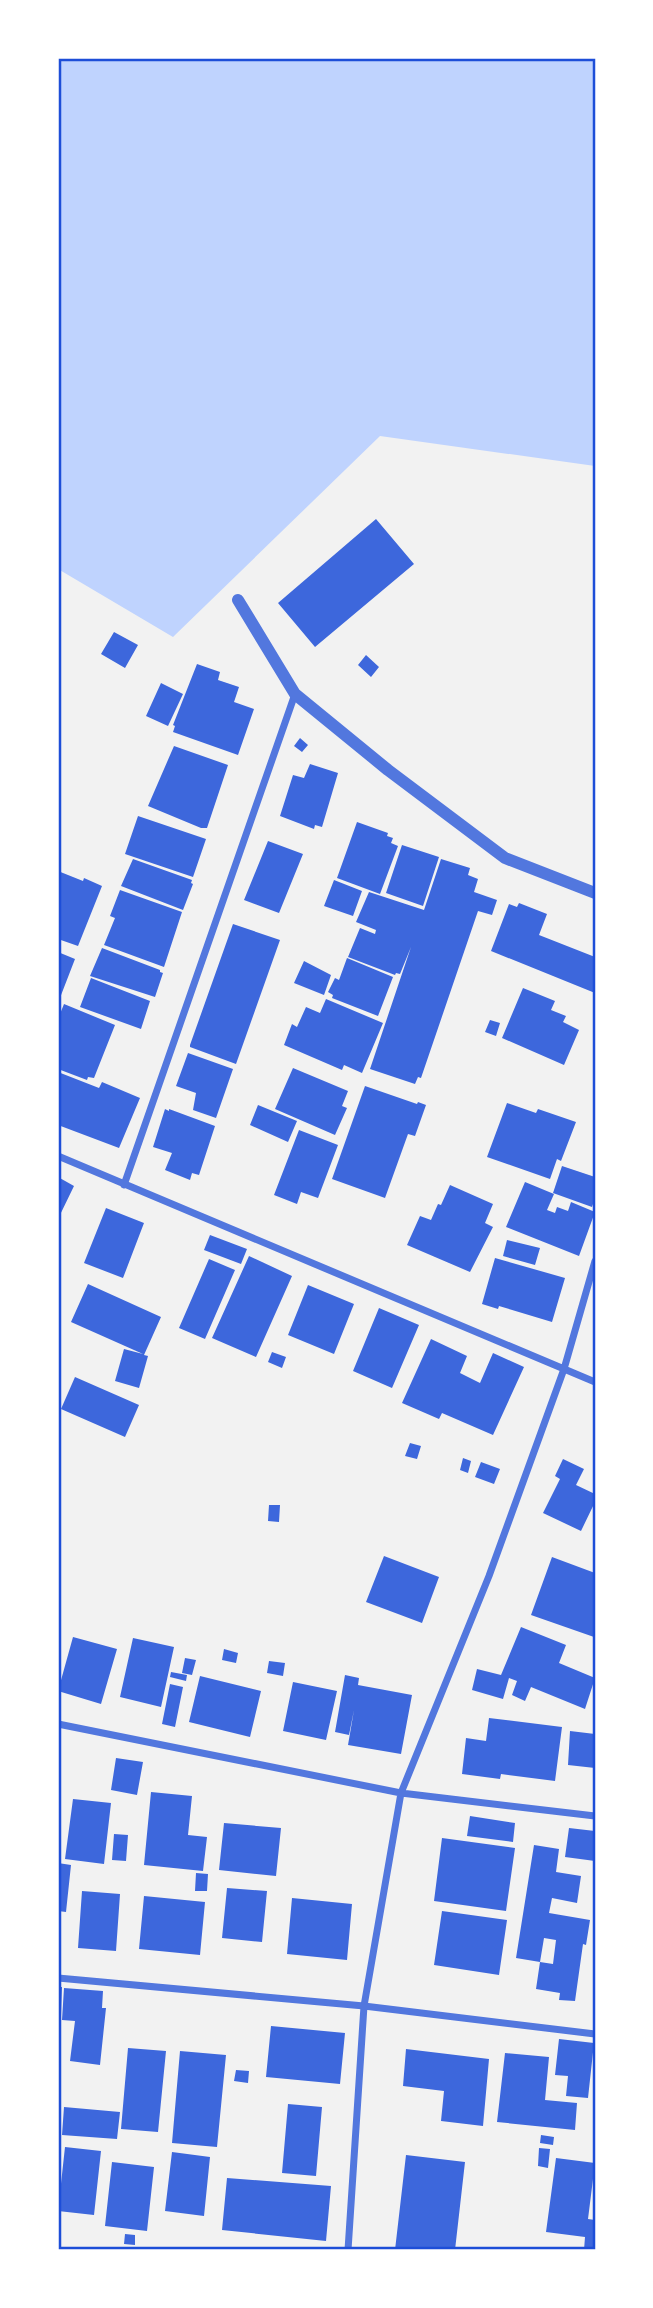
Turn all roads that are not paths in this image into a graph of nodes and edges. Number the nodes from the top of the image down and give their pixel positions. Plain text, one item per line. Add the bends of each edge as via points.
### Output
1 (238, 600) dead end
2 (295, 694) junction
3 (595, 893) edge
4 (58, 1156) edge
5 (124, 1185) junction
6 (595, 1261) edge
7 (564, 1369) junction
8 (595, 1382) edge
9 (58, 1724) edge
10 (401, 1793) junction
11 (595, 1816) edge
12 (58, 1978) edge
13 (364, 2006) junction
14 (595, 2034) edge
15 (348, 2250) edge

1 - 2 street
2 - 3 street via 505,858
2 - 5 street
4 - 5 street
5 - 7 street
6 - 7 street
7 - 8 street
7 - 10 street via 489,1576
9 - 10 street
10 - 11 street
10 - 13 street
12 - 13 street
13 - 14 street
13 - 15 street

